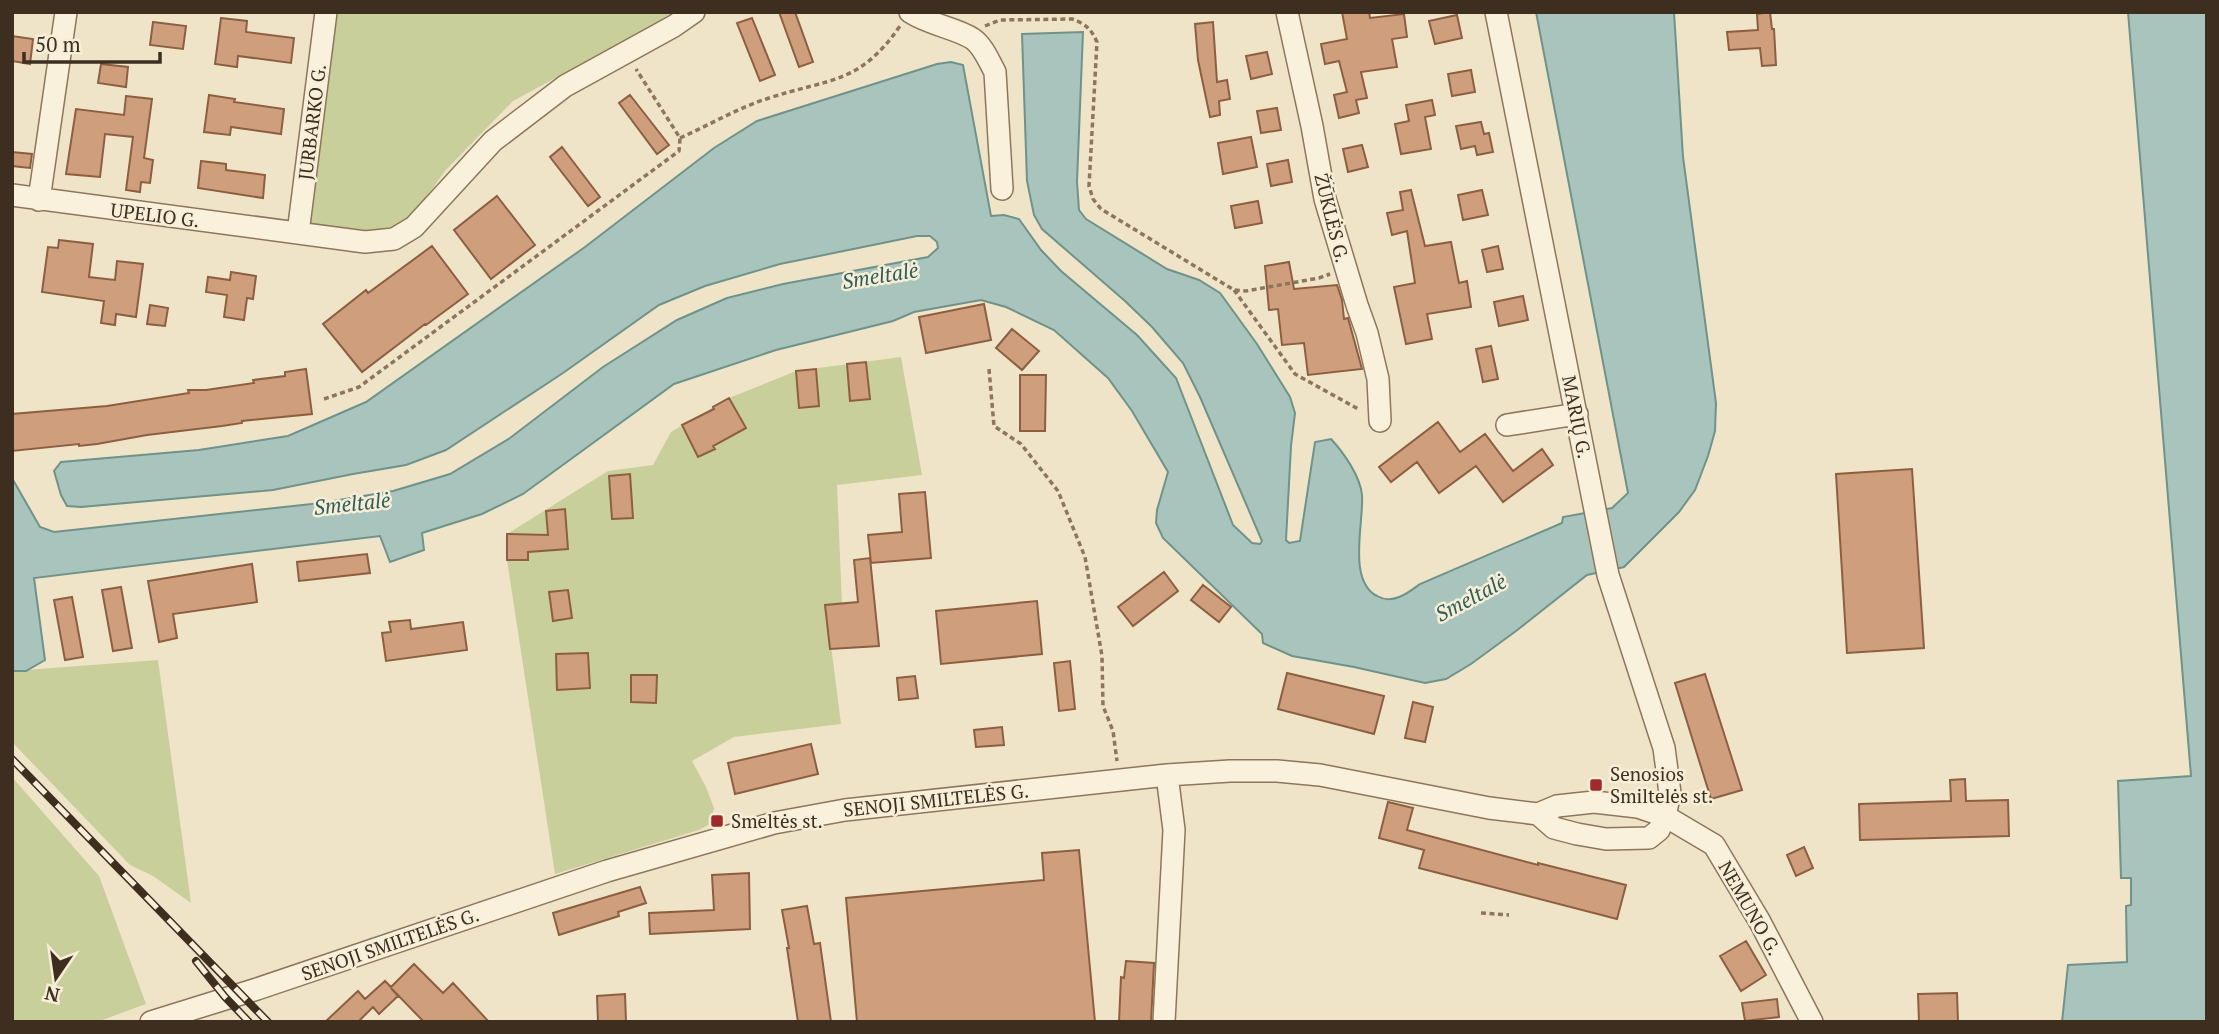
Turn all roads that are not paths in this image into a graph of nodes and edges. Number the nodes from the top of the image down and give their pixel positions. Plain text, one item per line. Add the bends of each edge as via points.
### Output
1 (66, 12) edge
2 (326, 12) edge
3 (694, 12) edge
4 (1287, 12) edge
5 (1496, 12) edge
6 (906, 17) edge
7 (1002, 189) dead end
8 (12, 195) edge
9 (39, 200) junction
10 (298, 233) junction
11 (1577, 414) junction
12 (1380, 421) road end
13 (1507, 425) dead end
14 (1167, 775) junction
15 (1538, 814) junction
16 (1665, 816) junction
17 (151, 1022) edge
18 (1164, 1022) edge
19 (1812, 1022) edge

1 - 9 street
2 - 10 street, JURBARKO G.
3 - 10 street, UPELIO G. via 565,86 493,141 414,227 394,239 365,242
4 - 12 street, ŽŪKLĖS G. via 1325,199 1373,356
5 - 11 street, MARIŲ G.
6 - 7 street via 974,39 995,72
8 - 9 street, UPELIO G.
9 - 10 street, UPELIO G.
11 - 13 street
11 - 16 street, MARIŲ G. via 1608,575 1664,748 1670,793
14 - 15 street, SENOJI SMILTELĖS G. via 1277,771 1320,775
14 - 17 street, SENOJI SMILTELĖS G. via 845,810 774,823 607,871
14 - 18 street via 1174,830
15 - 16 street, SENOJI SMILTELĖS G. via 1557,806 1594,802 1638,807
15 - 16 street, SENOJI SMILTELĖS G. via 1554,828 1606,839 1649,838
16 - 19 street, NEMUNO G. via 1714,845

